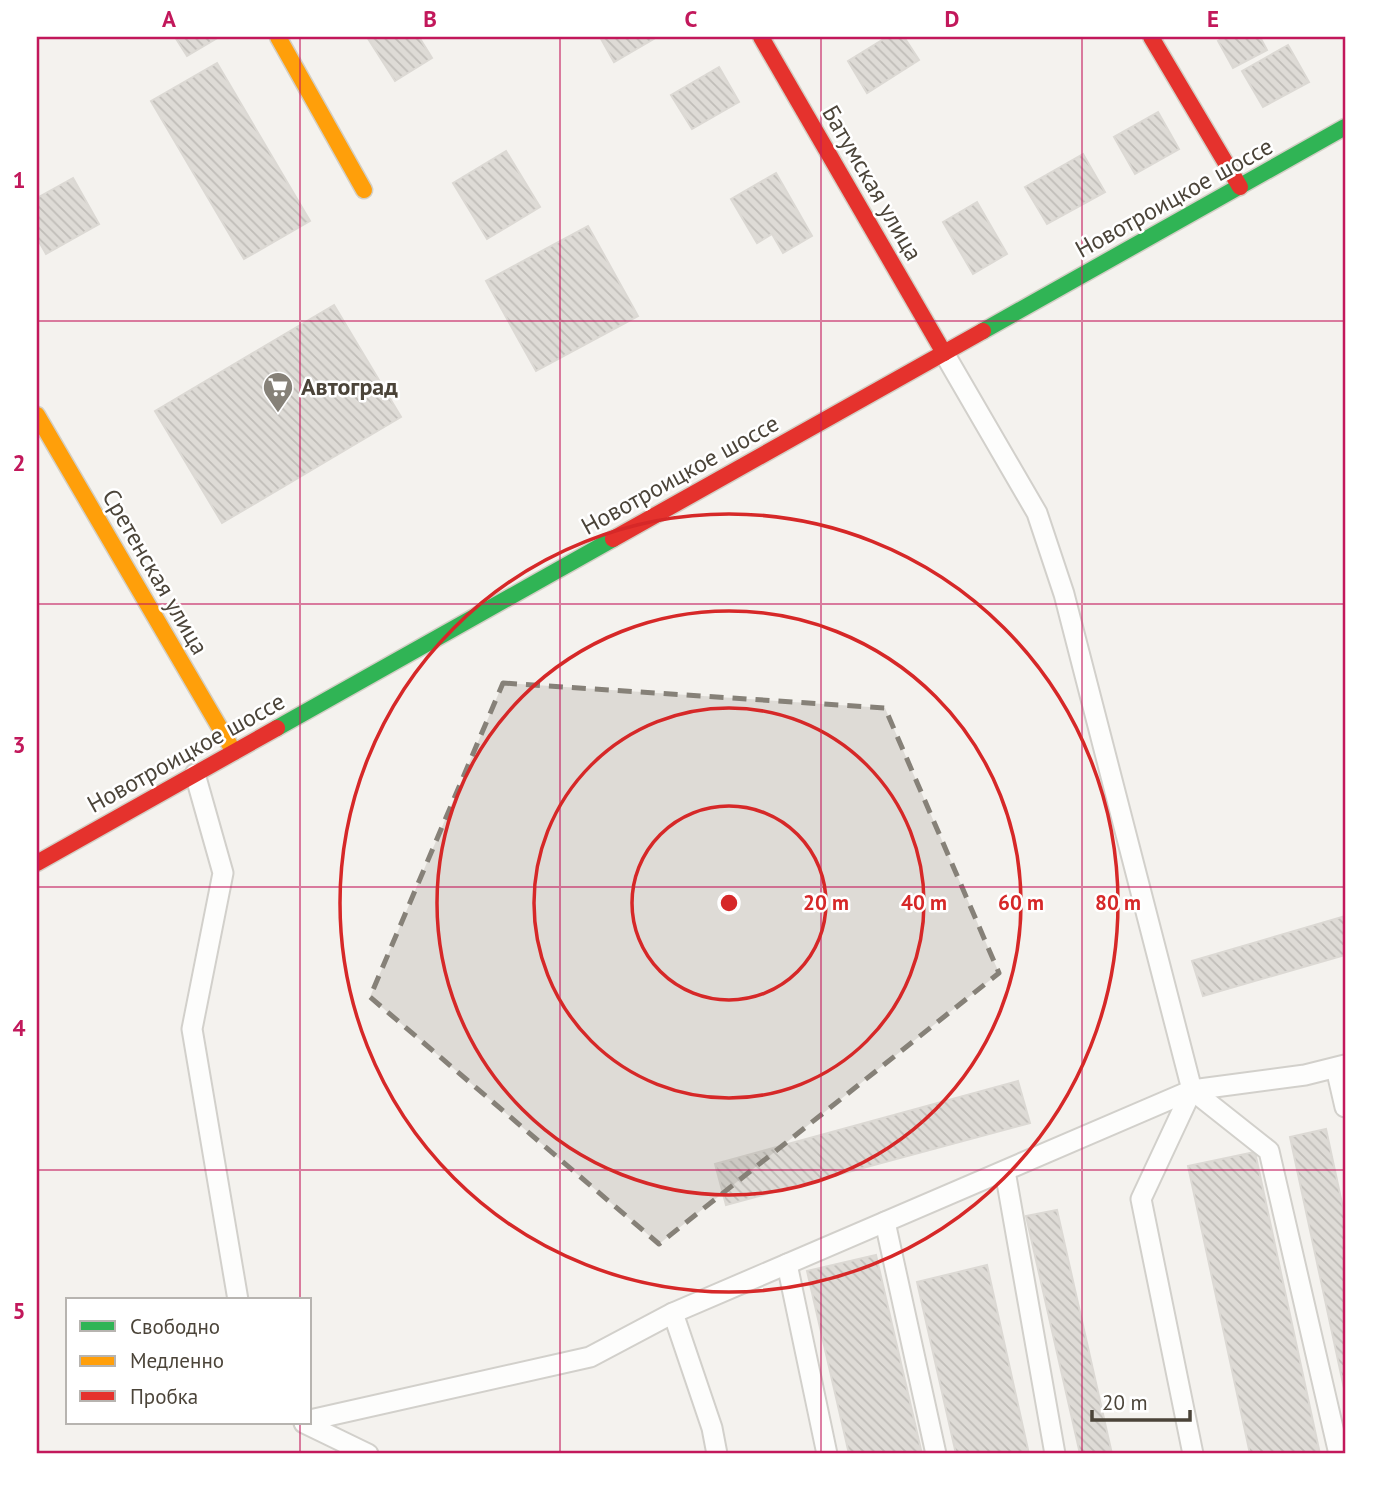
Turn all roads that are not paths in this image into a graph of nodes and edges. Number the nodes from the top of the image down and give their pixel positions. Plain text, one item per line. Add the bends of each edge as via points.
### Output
1 (278, 37) edge
2 (762, 37) edge
3 (1152, 37) edge
4 (1345, 127) edge
5 (1240, 187) junction
6 (364, 190) dead end
7 (944, 353) junction
8 (37, 415) edge
9 (234, 752) junction
10 (195, 775) junction
11 (37, 863) edge
12 (1341, 1067) edge
13 (1192, 1090) junction
14 (1345, 1107) edge
15 (1005, 1171) junction
16 (886, 1222) junction
17 (787, 1264) junction
18 (238, 1298) edge
19 (674, 1313) junction
20 (312, 1420) edge
21 (306, 1424) edge
22 (368, 1454) edge
23 (717, 1454) edge
24 (827, 1454) edge
25 (936, 1454) edge
26 (1055, 1454) edge
27 (1193, 1454) edge
28 (1339, 1454) edge

1 - 6 main road
2 - 7 main road, Батумская улица
3 - 5 main road
4 - 5 main road, Новотроицкое шоссе
5 - 7 main road, Новотроицкое шоссе
7 - 9 main road, Новотроицкое шоссе
7 - 13 lane via 1037,513 1065,594
8 - 9 main road, Сретенская улица
9 - 10 main road, Новотроицкое шоссе
10 - 11 main road, Новотроицкое шоссе
10 - 18 lane via 223,873 192,1029
12 - 13 lane
12 - 14 lane
13 - 15 lane
13 - 27 lane via 1141,1199
13 - 28 lane via 1269,1151
15 - 16 lane
15 - 26 lane
16 - 17 lane
16 - 25 lane
17 - 19 lane
17 - 24 lane
19 - 20 lane via 590,1357
19 - 23 lane
21 - 22 lane

